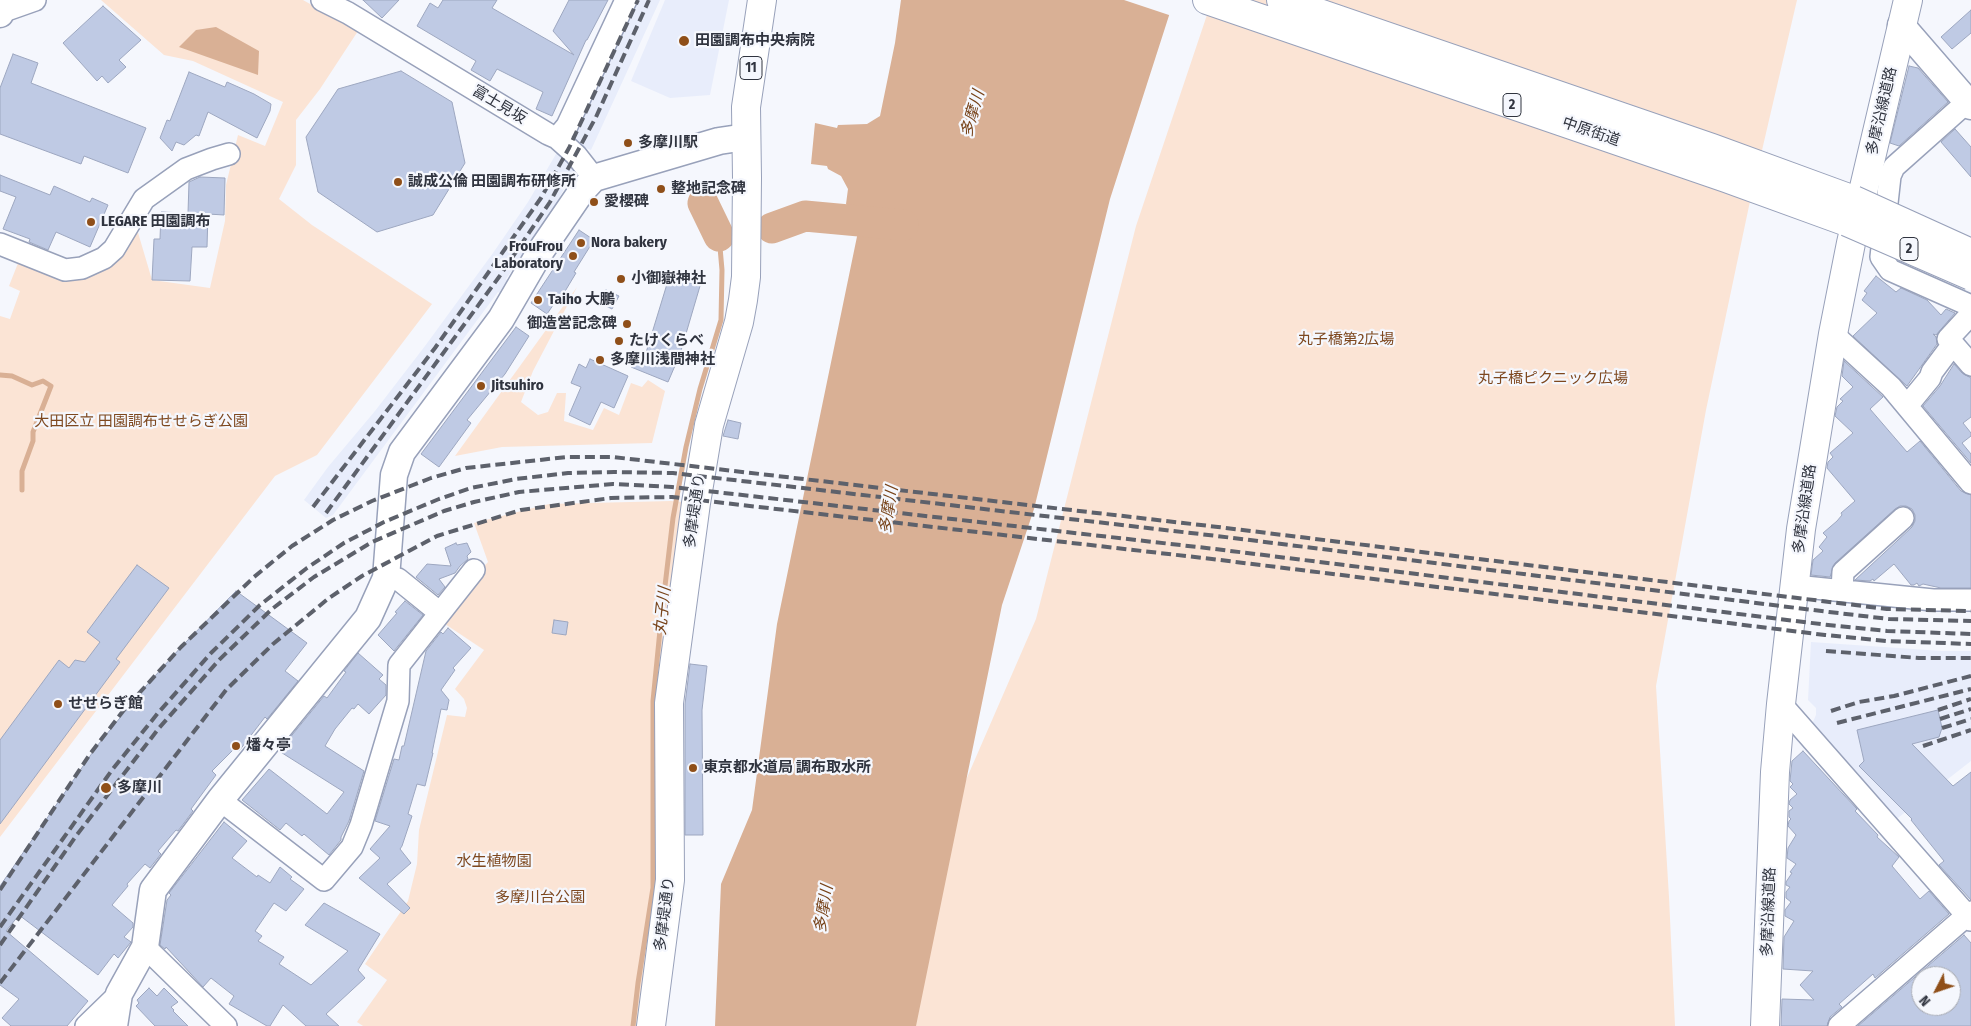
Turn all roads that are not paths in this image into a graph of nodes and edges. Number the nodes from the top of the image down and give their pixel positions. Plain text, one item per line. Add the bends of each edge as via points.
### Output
1 (35, 0) edge
2 (322, 0) edge
3 (626, 0) edge
4 (762, 0) edge
5 (1207, 0) edge
6 (1281, 0) edge
7 (2, 9) edge
8 (1904, 13) edge
9 (1970, 105) edge
10 (746, 137) junction
11 (557, 138) junction
12 (229, 154) dead end
13 (594, 178) junction
14 (1869, 189) junction
15 (1820, 200) junction
16 (0, 244) edge
17 (1971, 253) edge
18 (1971, 276) edge
19 (1971, 306) edge
20 (1971, 314) edge
21 (1833, 334) junction
22 (1953, 344) junction
23 (1971, 365) edge
24 (1907, 406) junction
25 (1971, 483) edge
26 (1903, 518) dead end
27 (474, 570) dead end
28 (386, 578) junction
29 (1795, 586) junction
30 (1842, 590) junction
31 (1971, 600) edge
32 (440, 612) junction
33 (1780, 704) junction
34 (220, 800) junction
35 (1970, 916) edge
36 (145, 947) junction
37 (119, 994) junction
38 (1843, 1025) edge
39 (86, 1026) edge
40 (114, 1026) edge
41 (226, 1026) edge
42 (651, 1026) edge
43 (1765, 1026) edge

1 - 7 street
2 - 11 street, 富士見坂
3 - 11 street via 567,126
4 - 10 main road, 多摩堤通り / 11 via 747,96
5 - 15 main road, 中原街道 / 2
6 - 15 main road, 中原街道 / 2 via 1712,148
8 - 9 street
8 - 14 main road, 多摩沿線道路
9 - 14 street
10 - 13 street via 719,141
10 - 42 main road, 多摩堤通り / 11 via 743,300 709,426 669,703 670,880
11 - 13 street, 富士見坂
12 - 16 street via 186,169 144,199 114,249 104,258 82,268 65,270
13 - 28 street via 580,192 540,252 501,319 402,452 394,475
14 - 15 main road, 中原街道 / 2
14 - 17 main road, 中原街道 / 2, bridge
14 - 18 main road, 中原街道 / 2, bridge
14 - 19 street via 1880,257 1890,270
14 - 21 main road, 多摩沿線道路
20 - 22 street via 1948,339
21 - 24 street
21 - 29 main road, 多摩沿線道路 via 1801,529
22 - 23 street
22 - 24 street
24 - 25 street
26 - 30 street via 1842,572
27 - 32 street
28 - 32 street via 398,579
28 - 34 street via 368,618
29 - 30 street
29 - 33 main road, 多摩沿線道路
30 - 31 street via 1933,600
32 - 34 street via 400,665 398,700 361,825 352,847 324,880
33 - 35 street
33 - 43 main road, 多摩沿線道路
34 - 36 street via 153,890
35 - 38 street
36 - 37 street
36 - 41 street
37 - 39 street
37 - 40 street

